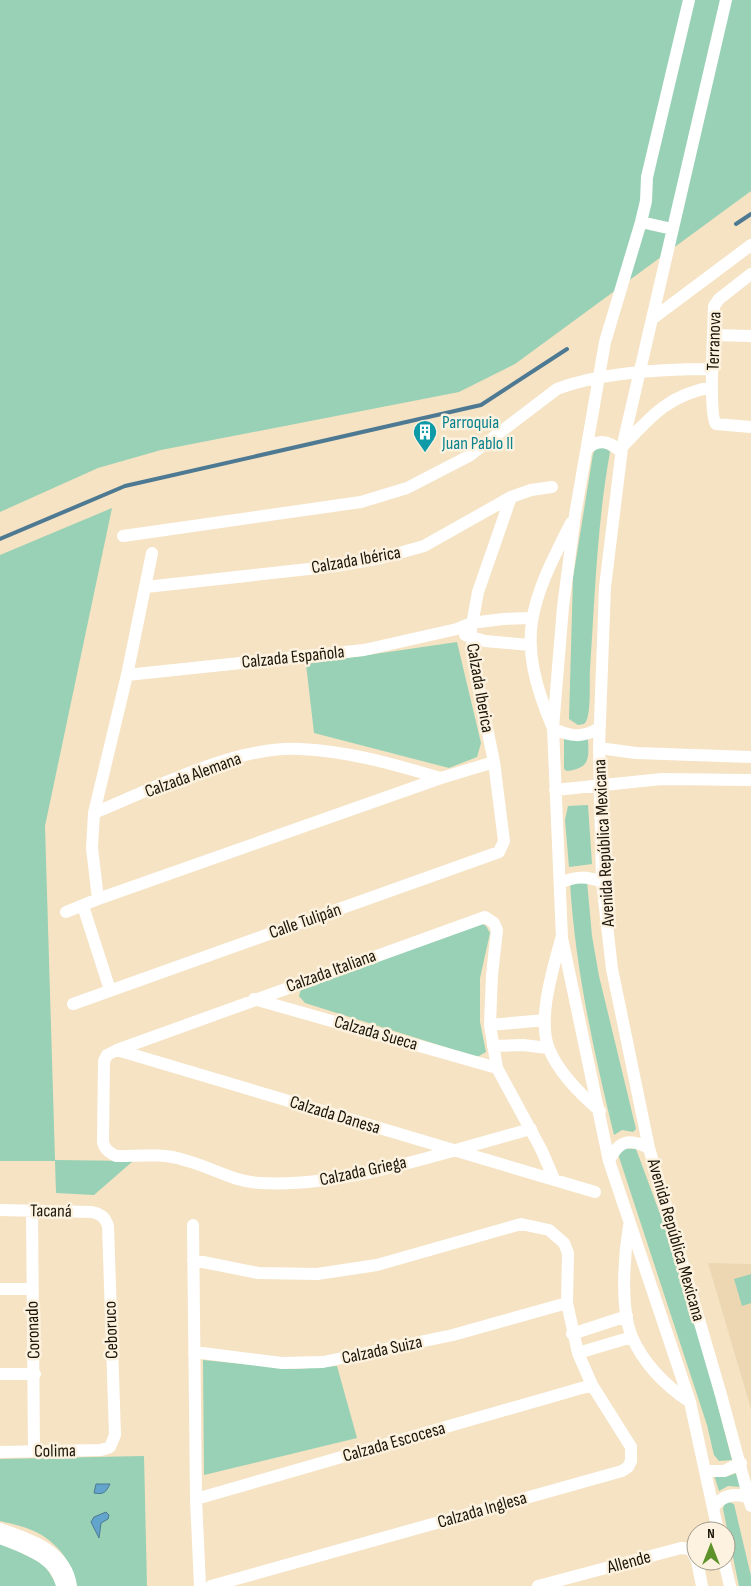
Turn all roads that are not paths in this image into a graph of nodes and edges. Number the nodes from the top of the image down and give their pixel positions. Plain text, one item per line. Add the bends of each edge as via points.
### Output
1 (689, 0) edge
2 (726, 0) edge
3 (641, 222) junction
4 (672, 228) junction
5 (751, 245) edge
6 (751, 274) edge
7 (652, 319) junction
8 (713, 335) junction
9 (751, 336) edge
10 (713, 369) junction
11 (639, 374) junction
12 (599, 378) junction
13 (712, 387) junction
14 (751, 427) edge
15 (588, 448) junction
16 (621, 450) junction
17 (552, 487) dead end
18 (511, 497) junction
19 (576, 514) junction
20 (122, 536) dead end
21 (152, 553) dead end
22 (146, 587) junction
23 (531, 618) junction
24 (471, 623) junction
25 (456, 629) junction
26 (471, 638) junction
27 (529, 645) junction
28 (127, 675) junction
29 (553, 728) junction
30 (599, 728) junction
31 (598, 748) junction
32 (751, 758) edge
33 (494, 762) junction
34 (441, 778) junction
35 (751, 780) edge
36 (599, 786) junction
37 (555, 790) junction
38 (94, 813) junction
39 (499, 852) joint
40 (602, 882) junction
41 (560, 883) junction
42 (98, 899) junction
43 (82, 906) junction
44 (66, 912) dead end
45 (562, 938) junction
46 (110, 990) junction
47 (254, 999) junction
48 (73, 1004) dead end
49 (545, 1020) junction
50 (490, 1025) junction
51 (493, 1046) junction
52 (548, 1048) junction
53 (117, 1050) junction
54 (498, 1068) junction
55 (600, 1111) junction
56 (531, 1129) junction
57 (649, 1148) junction
58 (452, 1150) junction
59 (609, 1161) junction
60 (554, 1179) junction
61 (595, 1192) dead end
62 (0, 1210) edge
63 (32, 1210) junction
64 (101, 1214) joint
65 (629, 1224) junction
66 (193, 1225) dead end
67 (193, 1260) junction
68 (0, 1289) edge
69 (32, 1289) junction
70 (567, 1303) junction
71 (627, 1316) junction
72 (572, 1334) junction
73 (632, 1337) junction
74 (194, 1352) junction
75 (578, 1353) junction
76 (0, 1374) edge
77 (35, 1374) junction
78 (592, 1385) junction
79 (690, 1402) junction
80 (110, 1447) joint
81 (34, 1451) junction
82 (0, 1452) edge
83 (741, 1463) junction
84 (705, 1471) junction
85 (196, 1499) junction
86 (750, 1502) edge
87 (712, 1508) junction
88 (715, 1521) edge
89 (0, 1528) edge
90 (0, 1538) edge
91 (686, 1551) edge
92 (698, 1571) edge
93 (726, 1571) edge
94 (62, 1586) edge
95 (70, 1586) edge
96 (200, 1586) edge
97 (211, 1586) edge
98 (538, 1586) edge
99 (702, 1586) edge
100 (730, 1586) edge

1 - 3 street, Avenida República Mexicana via 647,177
2 - 4 street, Avenida República Mexicana
3 - 4 street
3 - 12 street, Avenida República Mexicana via 610,326
4 - 7 street, Avenida República Mexicana
5 - 7 street
6 - 8 street, Terranova via 716,302
7 - 11 street, Avenida República Mexicana
8 - 9 street
8 - 10 street, Terranova
10 - 11 street
10 - 13 street, Terranova
11 - 12 street
11 - 16 street, Avenida República Mexicana
12 - 15 street, Avenida República Mexicana
12 - 20 street via 557,389 469,456 407,488 361,502
13 - 14 street, Terranova via 712,416 716,424
13 - 16 street via 684,393 667,404
15 - 16 street via 598,442 606,442
15 - 19 street, Avenida República Mexicana
16 - 30 street, Avenida República Mexicana via 605,587
17 - 18 street, Calzada Ibérica
18 - 22 street, Calzada Ibérica via 424,546 382,558
18 - 24 street, Calzada Iberica via 478,592
19 - 23 street, Avenida República Mexicana via 546,572
19 - 29 street, Avenida República Mexicana
21 - 22 street
22 - 28 street
23 - 24 street, Calzada Española
23 - 27 street, Avenida República Mexicana
24 - 25 street, Calzada Española
24 - 26 street, Calzada Iberica
25 - 26 street
25 - 28 street, Calzada Española via 364,650
26 - 27 street
26 - 33 street, Calzada Iberica
27 - 29 street, Avenida República Mexicana via 539,695
28 - 38 street
29 - 30 street via 576,736 588,735
29 - 37 street, Avenida República Mexicana
30 - 31 street, Avenida República Mexicana
31 - 32 street via 636,753
31 - 36 street, Avenida República Mexicana
33 - 34 street
33 - 39 street, Calzada Iberica via 504,841
34 - 38 street, Calzada Alemana via 356,755 299,749 258,752 222,761
34 - 42 street
35 - 36 street via 662,779
36 - 37 street
36 - 40 street, Avenida República Mexicana
37 - 41 street, Avenida República Mexicana
38 - 42 street via 92,848
39 - 46 street, Calle Tulipán
40 - 41 street via 580,876
40 - 57 street, Avenida República Mexicana via 612,969
41 - 45 street, Avenida República Mexicana
42 - 43 street
43 - 44 street
43 - 46 street
45 - 49 street, Avenida República Mexicana via 548,992
45 - 55 street, Avenida República Mexicana
46 - 48 street, Calle Tulipán
47 - 50 street, Calzada Italiana via 485,917 498,930
47 - 53 street, Calzada Italiana
47 - 54 street, Calzada Sueca
49 - 50 street
49 - 52 street, Avenida República Mexicana
50 - 51 street
51 - 52 street
51 - 54 street
52 - 55 street, Avenida República Mexicana via 566,1078
53 - 58 street, Calzada Danesa
53 - 58 street, Calzada Griega via 107,1055 104,1061 105,1148 116,1156 183,1159 259,1183 308,1182 361,1175
54 - 56 street
55 - 59 street, Avenida República Mexicana
56 - 58 street, Calzada Griega
56 - 60 street
57 - 59 street via 636,1142 625,1143 615,1149
57 - 83 street, Avenida República Mexicana
58 - 60 street, Calzada Danesa
59 - 65 street, Avenida República Mexicana
60 - 61 street, Calzada Danesa
62 - 63 street, Tacaná
63 - 64 street, Tacaná
63 - 69 street, Coronado
64 - 80 street, Ceboruco via 108,1226 115,1435
65 - 71 street, Avenida República Mexicana via 625,1266
65 - 79 street, Avenida República Mexicana
66 - 67 street
67 - 70 street, Calzada Inglesa via 258,1272 317,1274 376,1265 521,1224 558,1235 564,1243 568,1253
67 - 74 street
68 - 69 street
69 - 77 street, Coronado
70 - 72 street, Calzada Inglesa
70 - 74 street, Calzada Suiza via 453,1335 323,1362 282,1362
71 - 72 street
71 - 73 street, Avenida República Mexicana
72 - 75 street, Calzada Inglesa
73 - 75 street
73 - 79 street, Avenida República Mexicana via 657,1375
74 - 85 street
75 - 78 street, Calzada Inglesa
76 - 77 street
77 - 81 street, Coronado
78 - 85 street, Calzada Escocesa
78 - 97 street, Calzada Inglesa via 631,1447 631,1460 622,1471
79 - 84 street, Avenida República Mexicana
80 - 81 street, Colima via 101,1450
81 - 82 street, Colima
83 - 84 street via 724,1471
83 - 86 street, Avenida República Mexicana
84 - 87 street, Avenida República Mexicana
85 - 96 street
86 - 87 street via 733,1495
87 - 88 street, Avenida República Mexicana
89 - 95 street via 45,1547 63,1566
90 - 94 street via 37,1552 49,1563
91 - 98 street, Allende via 681,1548
92 - 99 street
93 - 100 street

